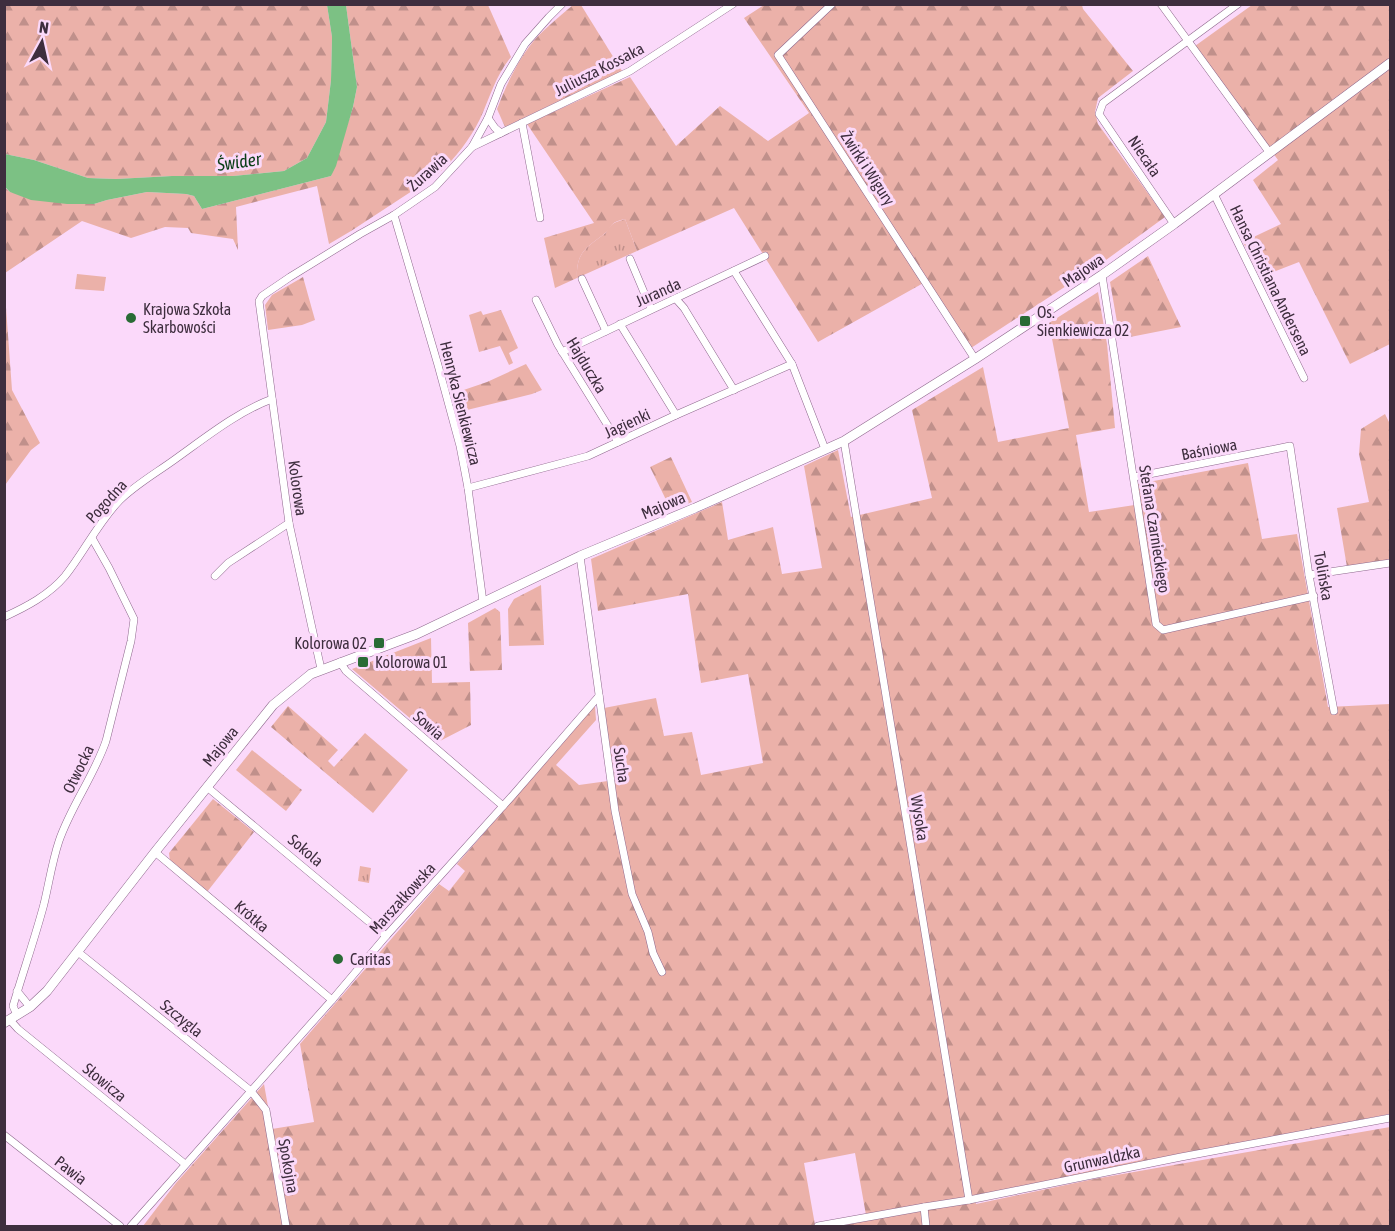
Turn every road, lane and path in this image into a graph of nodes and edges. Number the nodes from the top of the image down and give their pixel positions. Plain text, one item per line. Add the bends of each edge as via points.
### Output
1 (562, 4) edge
2 (733, 4) edge
3 (832, 4) edge
4 (1161, 4) edge
5 (1238, 4) edge
6 (1187, 42) junction
7 (1390, 63) edge
8 (488, 118) junction
9 (522, 123) junction
10 (501, 133) junction
11 (472, 147) junction
12 (1269, 152) junction
13 (1214, 194) junction
14 (394, 215) junction
15 (540, 218) dead end
16 (1174, 224) junction
17 (765, 256) dead end
18 (630, 259) dead end
19 (734, 272) junction
20 (1102, 275) junction
21 (582, 279) dead end
22 (676, 299) junction
23 (536, 300) dead end
24 (259, 308) joint
25 (651, 309) junction
26 (620, 324) junction
27 (606, 331) junction
28 (562, 352) junction
29 (975, 359) junction
30 (792, 364) junction
31 (1304, 378) dead end
32 (734, 390) junction
33 (272, 399) junction
34 (676, 415) junction
35 (844, 441) junction
36 (618, 442) junction
37 (1290, 446) joint
38 (825, 449) junction
39 (1134, 477) junction
40 (468, 488) junction
41 (289, 523) junction
42 (92, 538) junction
43 (580, 556) junction
44 (1390, 563) edge
45 (1309, 575) junction
46 (215, 576) dead end
47 (1314, 596) junction
48 (483, 602) junction
49 (4, 617) edge
50 (340, 663) junction
51 (321, 669) junction
52 (599, 696) junction
53 (1334, 711) dead end
54 (207, 786) junction
55 (503, 806) junction
56 (155, 852) junction
57 (386, 936) junction
58 (78, 952) junction
59 (662, 972) dead end
60 (17, 991) junction
61 (332, 1000) junction
62 (30, 1007) junction
63 (10, 1020) edge
64 (251, 1091) junction
65 (266, 1110) joint
66 (1390, 1118) edge
67 (4, 1135) edge
68 (185, 1164) junction
69 (969, 1200) junction
70 (924, 1207) junction
71 (120, 1227) edge
72 (131, 1227) edge
73 (286, 1227) edge
74 (818, 1227) edge
75 (926, 1227) edge

1 - 8 street, Żurawia via 525,44 501,84
2 - 9 street, Juliusza Kossaka via 630,71
3 - 29 street, Żwirki i Wigury via 777,55
4 - 6 street
5 - 6 street
6 - 12 street
6 - 16 street, Niecała via 1103,103 1100,114
7 - 12 street, Majowa
8 - 10 street
8 - 11 street, Żurawia
9 - 10 street, Juliusza Kossaka
9 - 15 street
10 - 11 street, Juliusza Kossaka
11 - 14 street, Żurawia via 435,187
12 - 13 street, Majowa
13 - 16 street, Majowa
13 - 31 street, Hansa Christiana Andersena
14 - 24 street, Żurawia via 270,290 262,296
14 - 40 street, Henryka Sienkiewicza via 438,365
16 - 20 street, Majowa
17 - 19 street, Juranda
18 - 25 street
19 - 22 street, Juranda
19 - 30 street
20 - 29 street, Majowa
20 - 39 street, Stefana Czarnieckiego
21 - 27 street
22 - 25 street, Juranda
22 - 32 street
23 - 28 street, Hajduczka
24 - 33 street, Kolorowa
25 - 26 street, Juranda
26 - 27 street, Juranda
26 - 34 street
27 - 28 street, Juranda
28 - 36 street, Hajduczka
29 - 35 street, Majowa
30 - 32 street, Jagienki
30 - 38 street
32 - 34 street, Jagienki
33 - 41 street, Kolorowa
33 - 42 street, Pogodna via 226,424 136,486 119,501
34 - 36 street, Jagienki
35 - 38 street, Majowa
35 - 69 street, Wysoka
36 - 40 street, Jagienki via 588,456
37 - 39 street, Baśniowa
37 - 45 street, Tolińska
38 - 43 street, Majowa
39 - 47 street, Stefana Czarnieckiego via 1156,624 1163,630
40 - 48 street, Henryka Sienkiewicza
41 - 46 street
41 - 51 street, Kolorowa
42 - 49 street, Pogodna via 53,588
42 - 60 street, Otwocka via 134,620 131,641 106,741 60,840
43 - 48 street, Majowa
43 - 52 street, Sucha
44 - 45 street
45 - 47 street, Tolińska
47 - 53 street, Tolińska
48 - 50 street, Majowa via 417,634
50 - 51 street, Majowa
50 - 55 street, Sowia
51 - 54 street, Majowa via 273,705
52 - 55 street, Marszałkowska
52 - 59 street, Sucha via 615,812 632,894
54 - 56 street, Majowa
54 - 57 street, Sokola
55 - 57 street, Marszałkowska
56 - 58 street, Majowa
56 - 61 street, Krótka
57 - 61 street, Marszałkowska
58 - 62 street, Majowa
58 - 64 street, Szczygla
60 - 62 street
60 - 63 street, Otwocka
61 - 64 street, Marszałkowska
62 - 63 street, Majowa
63 - 68 street, Słowicza
64 - 65 street, Szczygla
64 - 68 street, Marszałkowska
65 - 73 street, Spokojna
66 - 69 street, Grunwaldzka
67 - 71 street, Pawia
68 - 72 street, Marszałkowska
69 - 70 street, Grunwaldzka
70 - 74 street, Grunwaldzka
70 - 75 street

